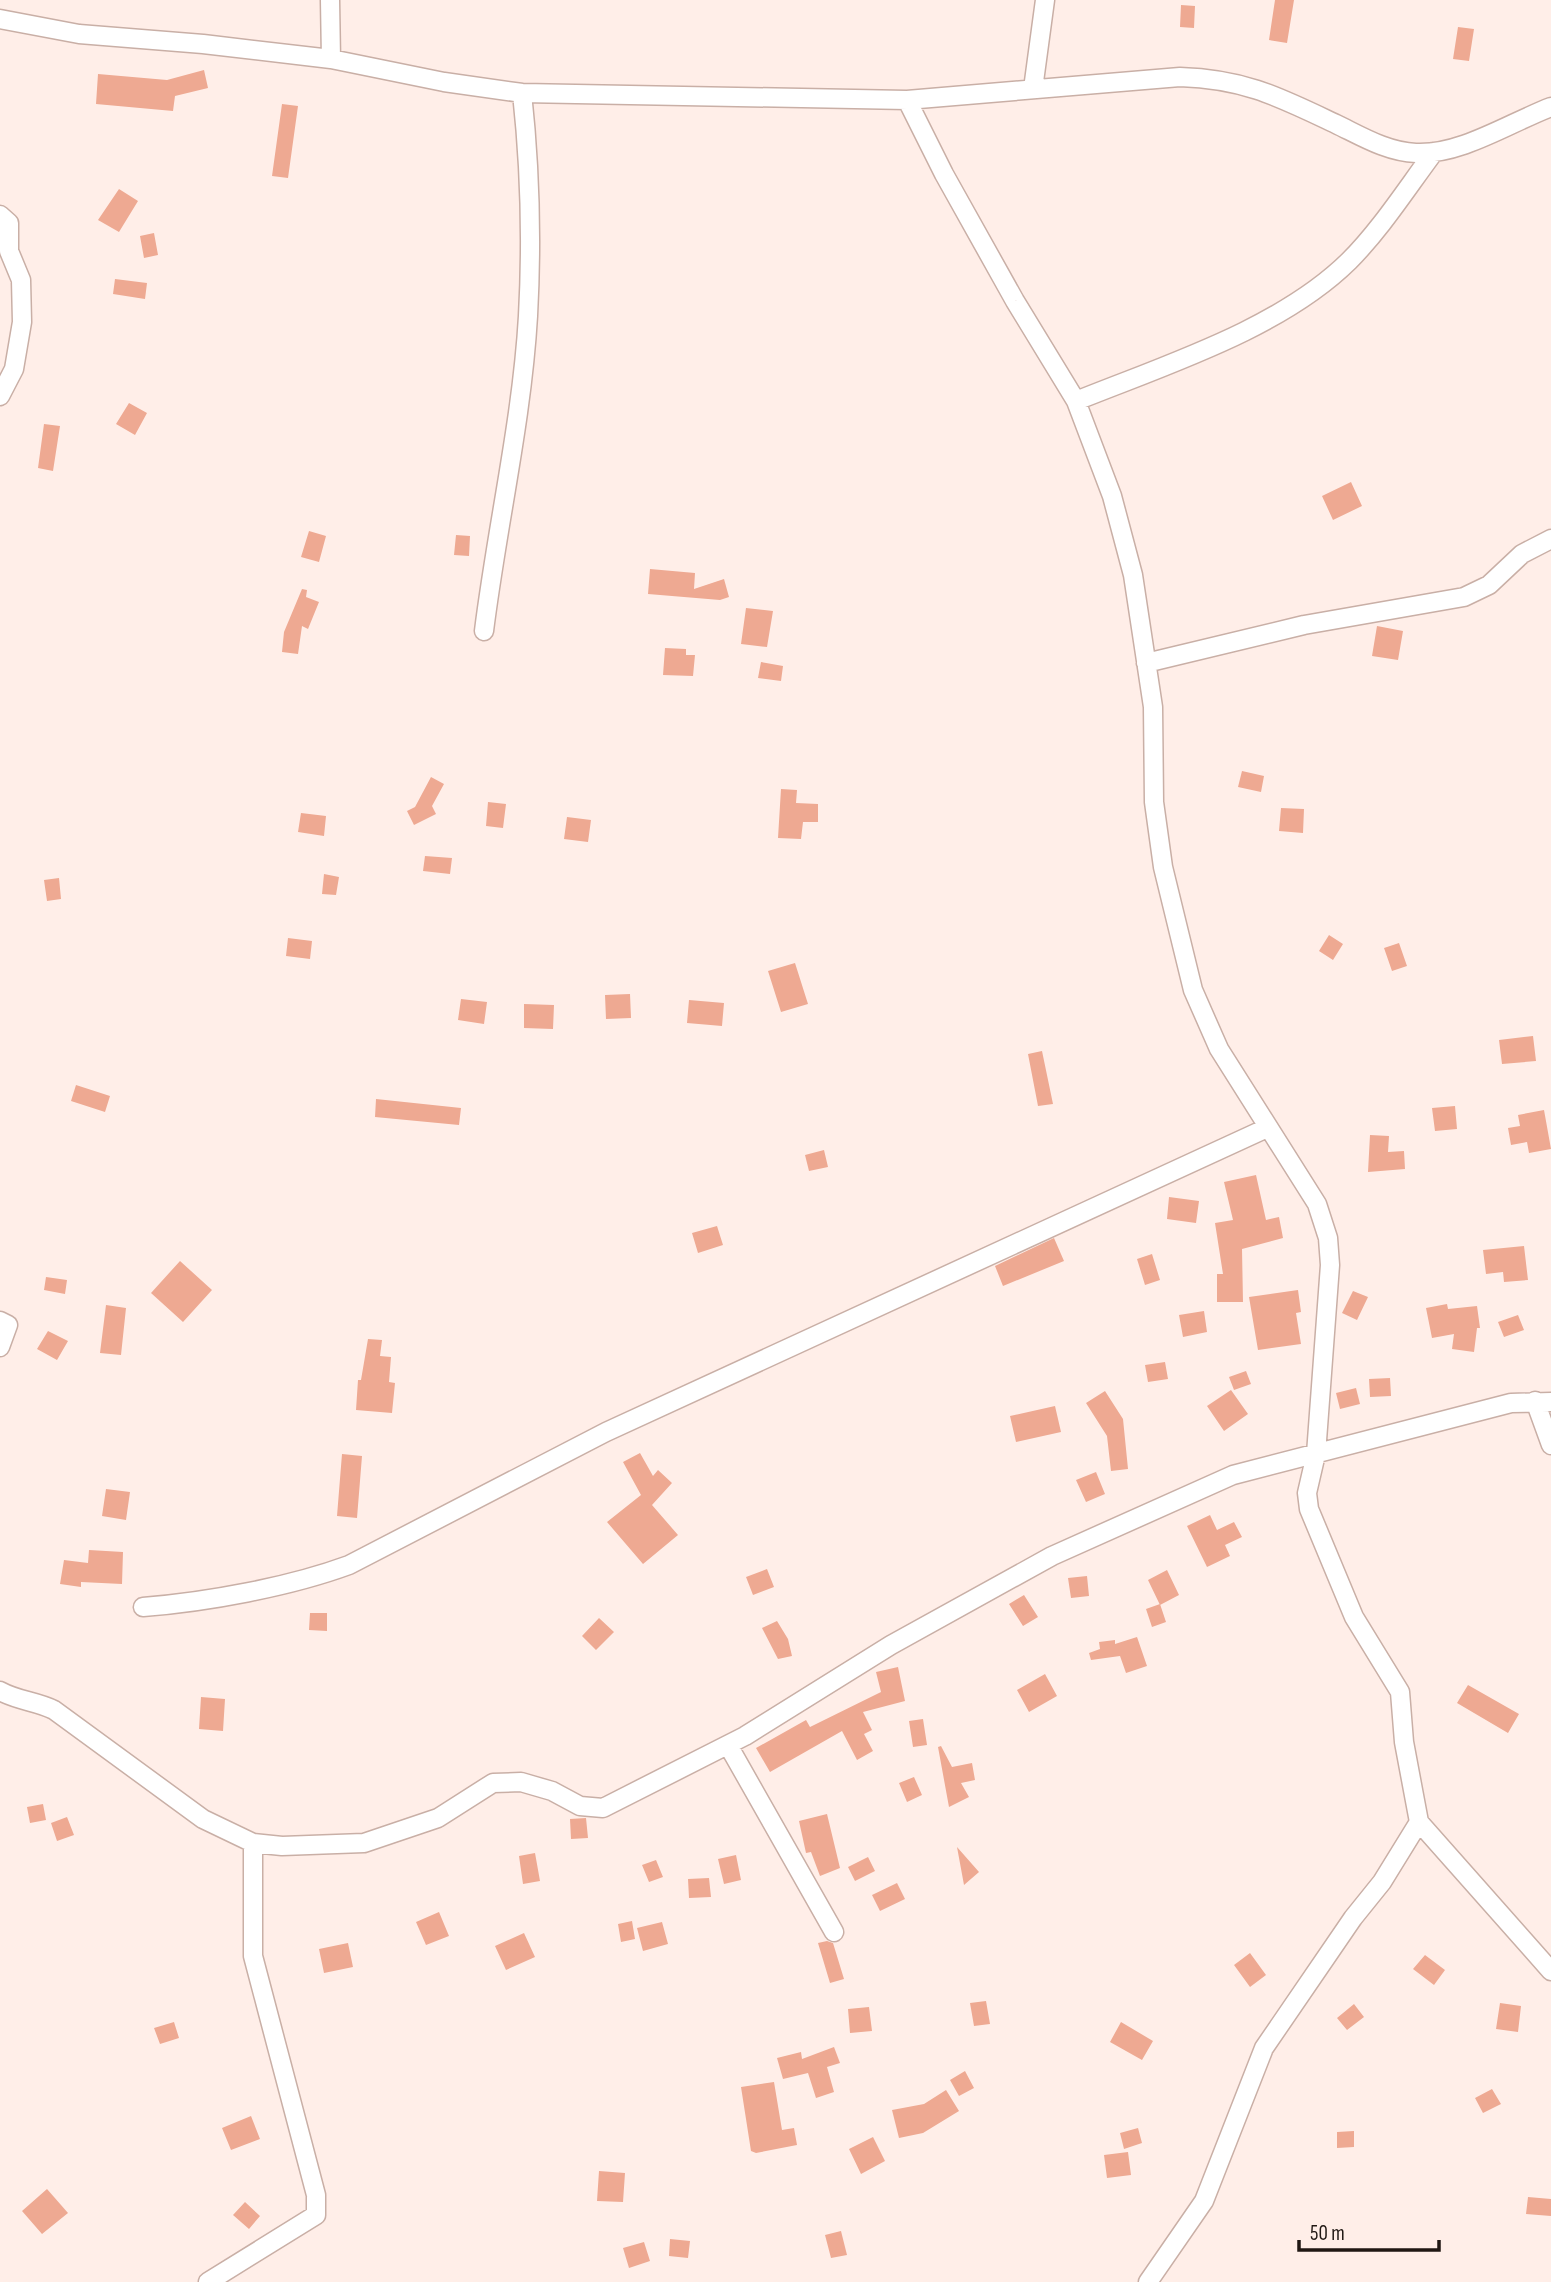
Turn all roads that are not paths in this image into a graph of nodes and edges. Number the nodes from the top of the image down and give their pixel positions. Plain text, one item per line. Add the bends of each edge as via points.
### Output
1 (330, 0) edge
2 (1045, 0) edge
3 (0, 19) edge
4 (331, 59) junction
5 (1033, 89) junction
6 (522, 93) junction
7 (907, 100) junction
8 (1551, 107) edge
9 (1434, 152) junction
10 (0, 215) edge
11 (0, 396) edge
12 (1076, 401) junction
13 (1551, 538) edge
14 (484, 631) dead end
15 (1146, 663) junction
16 (1267, 1129) junction
17 (0, 1321) edge
18 (0, 1347) edge
19 (1543, 1401) edge
20 (1551, 1445) edge
21 (1316, 1454) junction
22 (143, 1607) dead end
23 (4, 1697) edge
24 (728, 1745) junction
25 (1419, 1822) junction
26 (253, 1843) junction
27 (834, 1932) dead end
28 (1551, 1971) edge
29 (208, 2282) edge
30 (1148, 2282) edge

1 - 4 street
2 - 5 street
3 - 4 street via 79,34
4 - 6 street
5 - 7 street
5 - 9 street via 1220,78 1289,102 1395,150
6 - 7 street
6 - 14 street via 529,157 528,315
7 - 12 street via 970,220
8 - 9 street
9 - 12 street via 1349,261 1295,302 1228,338
10 - 11 street via 9,223 9,251 20,273 22,322 14,369
12 - 15 street via 1112,496 1133,575
13 - 15 street via 1464,597 1304,625
15 - 16 street via 1153,707 1154,802 1182,951 1202,1015
16 - 21 street via 1317,1205 1328,1238
16 - 22 street via 606,1433 349,1565 179,1604
17 - 18 street via 8,1325
19 - 20 street
19 - 21 street via 1511,1403
21 - 24 street via 1233,1475 1052,1556 891,1645
21 - 25 street via 1307,1493 1309,1509 1353,1617 1399,1692
23 - 26 street via 38,1702 54,1710 203,1819
24 - 26 street via 603,1808 580,1806 521,1782 493,1783 438,1818 364,1843
24 - 27 street
25 - 28 street
25 - 30 street via 1264,2048 1203,2202
26 - 29 street via 253,1956 316,2195 316,2215

